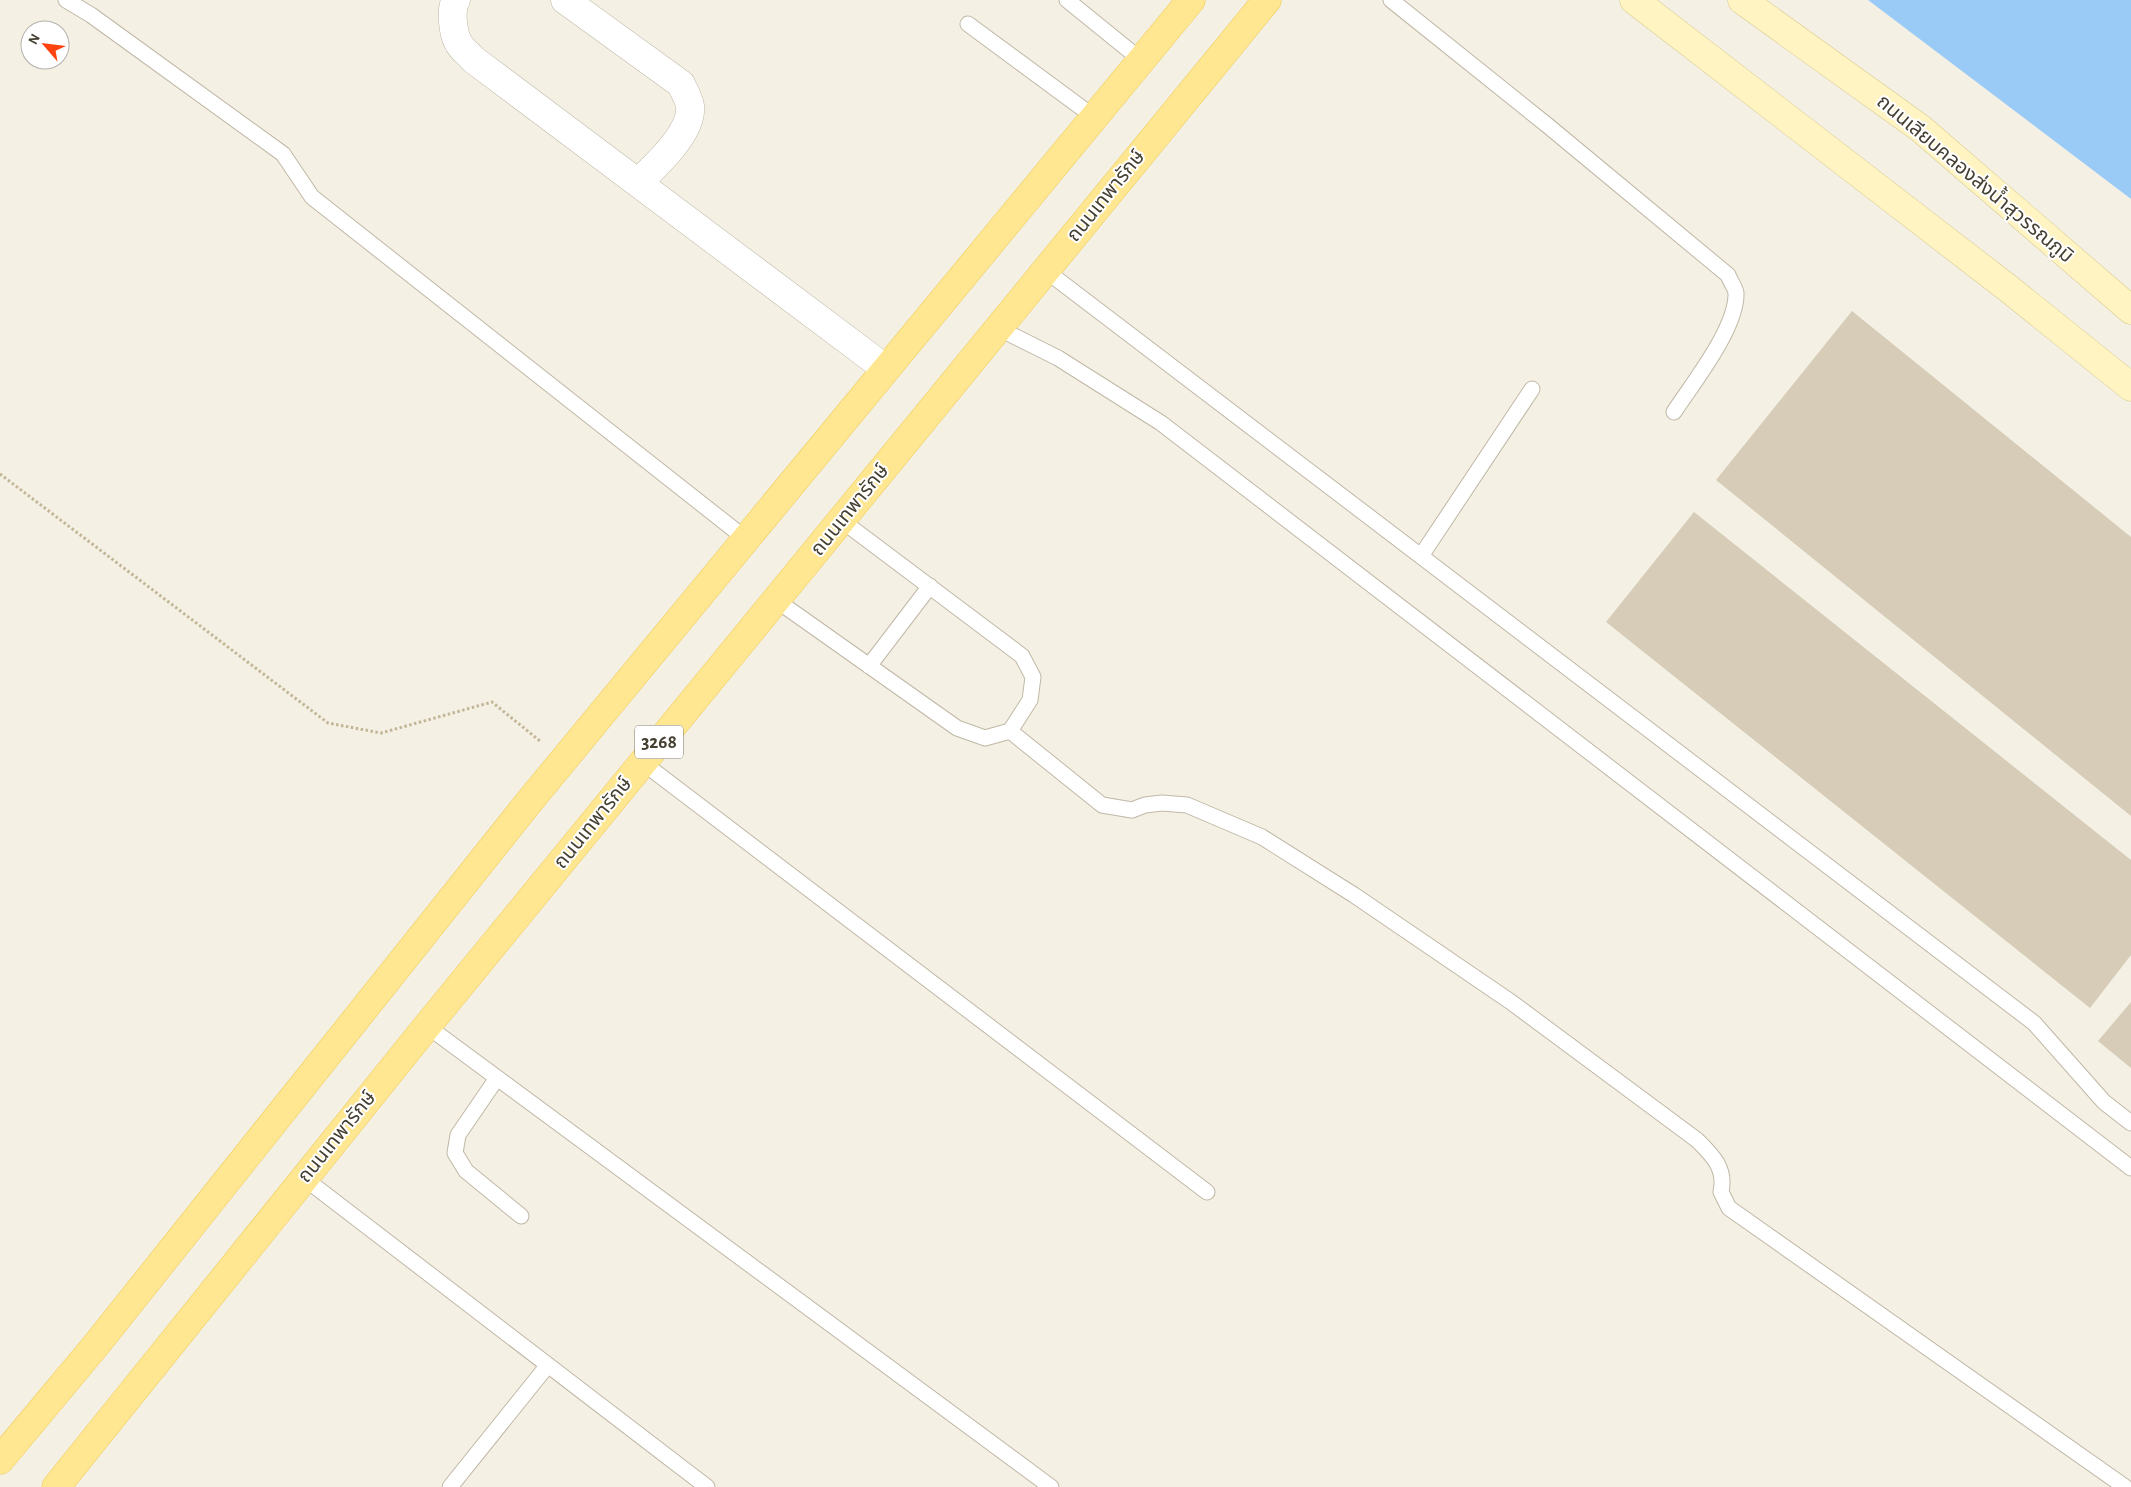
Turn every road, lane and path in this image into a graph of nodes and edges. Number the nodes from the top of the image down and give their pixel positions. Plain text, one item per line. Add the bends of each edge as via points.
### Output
1 (66, 0) edge
2 (565, 0) edge
3 (1066, 0) edge
4 (1191, 0) edge
5 (1267, 0) edge
6 (1391, 0) edge
7 (1634, 0) edge
8 (1742, 0) edge
9 (453, 1) edge
10 (968, 24) dead end
11 (1141, 60) junction
12 (1094, 117) junction
13 (639, 182) junction
14 (1045, 270) junction
15 (2131, 310) edge
16 (998, 328) junction
17 (886, 369) junction
18 (2131, 387) edge
19 (1532, 389) dead end
20 (1674, 412) dead end
21 (0, 474) edge
22 (841, 520) junction
23 (746, 539) junction
24 (1420, 556) junction
25 (930, 586) junction
26 (776, 600) junction
27 (869, 666) junction
28 (1010, 731) junction
29 (564, 760) junction
30 (642, 762) junction
31 (427, 1026) junction
32 (497, 1078) junction
33 (2131, 1123) edge
34 (2131, 1168) edge
35 (304, 1178) junction
36 (1208, 1192) dead end
37 (521, 1216) dead end
38 (548, 1365) junction
39 (0, 1460) edge
40 (56, 1487) edge
41 (450, 1487) edge
42 (707, 1487) edge
43 (1051, 1487) edge
44 (2125, 1487) edge

1 - 23 lane via 283,154 312,197
2 - 13 street via 681,84 690,106 686,123 670,151
3 - 11 lane
4 - 11 main road
5 - 14 main road, ถนนเทพารักษ์ / 3268
6 - 20 lane via 1728,276 1736,291 1734,308 1720,343
7 - 18 main road via 2010,289
8 - 15 main road, ถนนเลียบคลองส่งน้ำสุวรรณภูมิ via 1920,128
9 - 13 street via 453,23 458,42 474,60
10 - 12 lane
11 - 12 main road
12 - 17 main road
13 - 17 street
14 - 16 main road, ถนนเทพารักษ์ / 3268
14 - 24 lane
16 - 22 main road, ถนนเทพารักษ์ / 3268
16 - 34 lane via 1058,358 1161,423
17 - 23 main road
19 - 24 lane
21 - 29 path via 328,723 381,733 492,702
22 - 25 lane
22 - 26 main road, ถนนเทพารักษ์ / 3268
23 - 29 main road
24 - 33 lane via 2034,1023 2104,1102
25 - 27 lane
25 - 28 lane via 1022,656 1034,677 1030,700
26 - 27 lane
26 - 30 main road, ถนนเทพารักษ์ / 3268
27 - 28 lane via 957,728 985,738
28 - 44 lane via 1102,805 1132,810 1162,803 1187,804 1262,837 1354,894 1511,1002 1697,1140 1721,1168 1721,1192 1729,1208
29 - 39 main road via 96,1345
30 - 31 main road, ถนนเทพารักษ์ / 3268
30 - 36 lane
31 - 32 lane
31 - 35 main road, ถนนเทพารักษ์ / 3268
32 - 37 lane via 458,1135 456,1153 466,1171
32 - 43 lane
35 - 38 lane
35 - 40 main road, ถนนเทพารักษ์ / 3268
38 - 41 lane
38 - 42 lane

